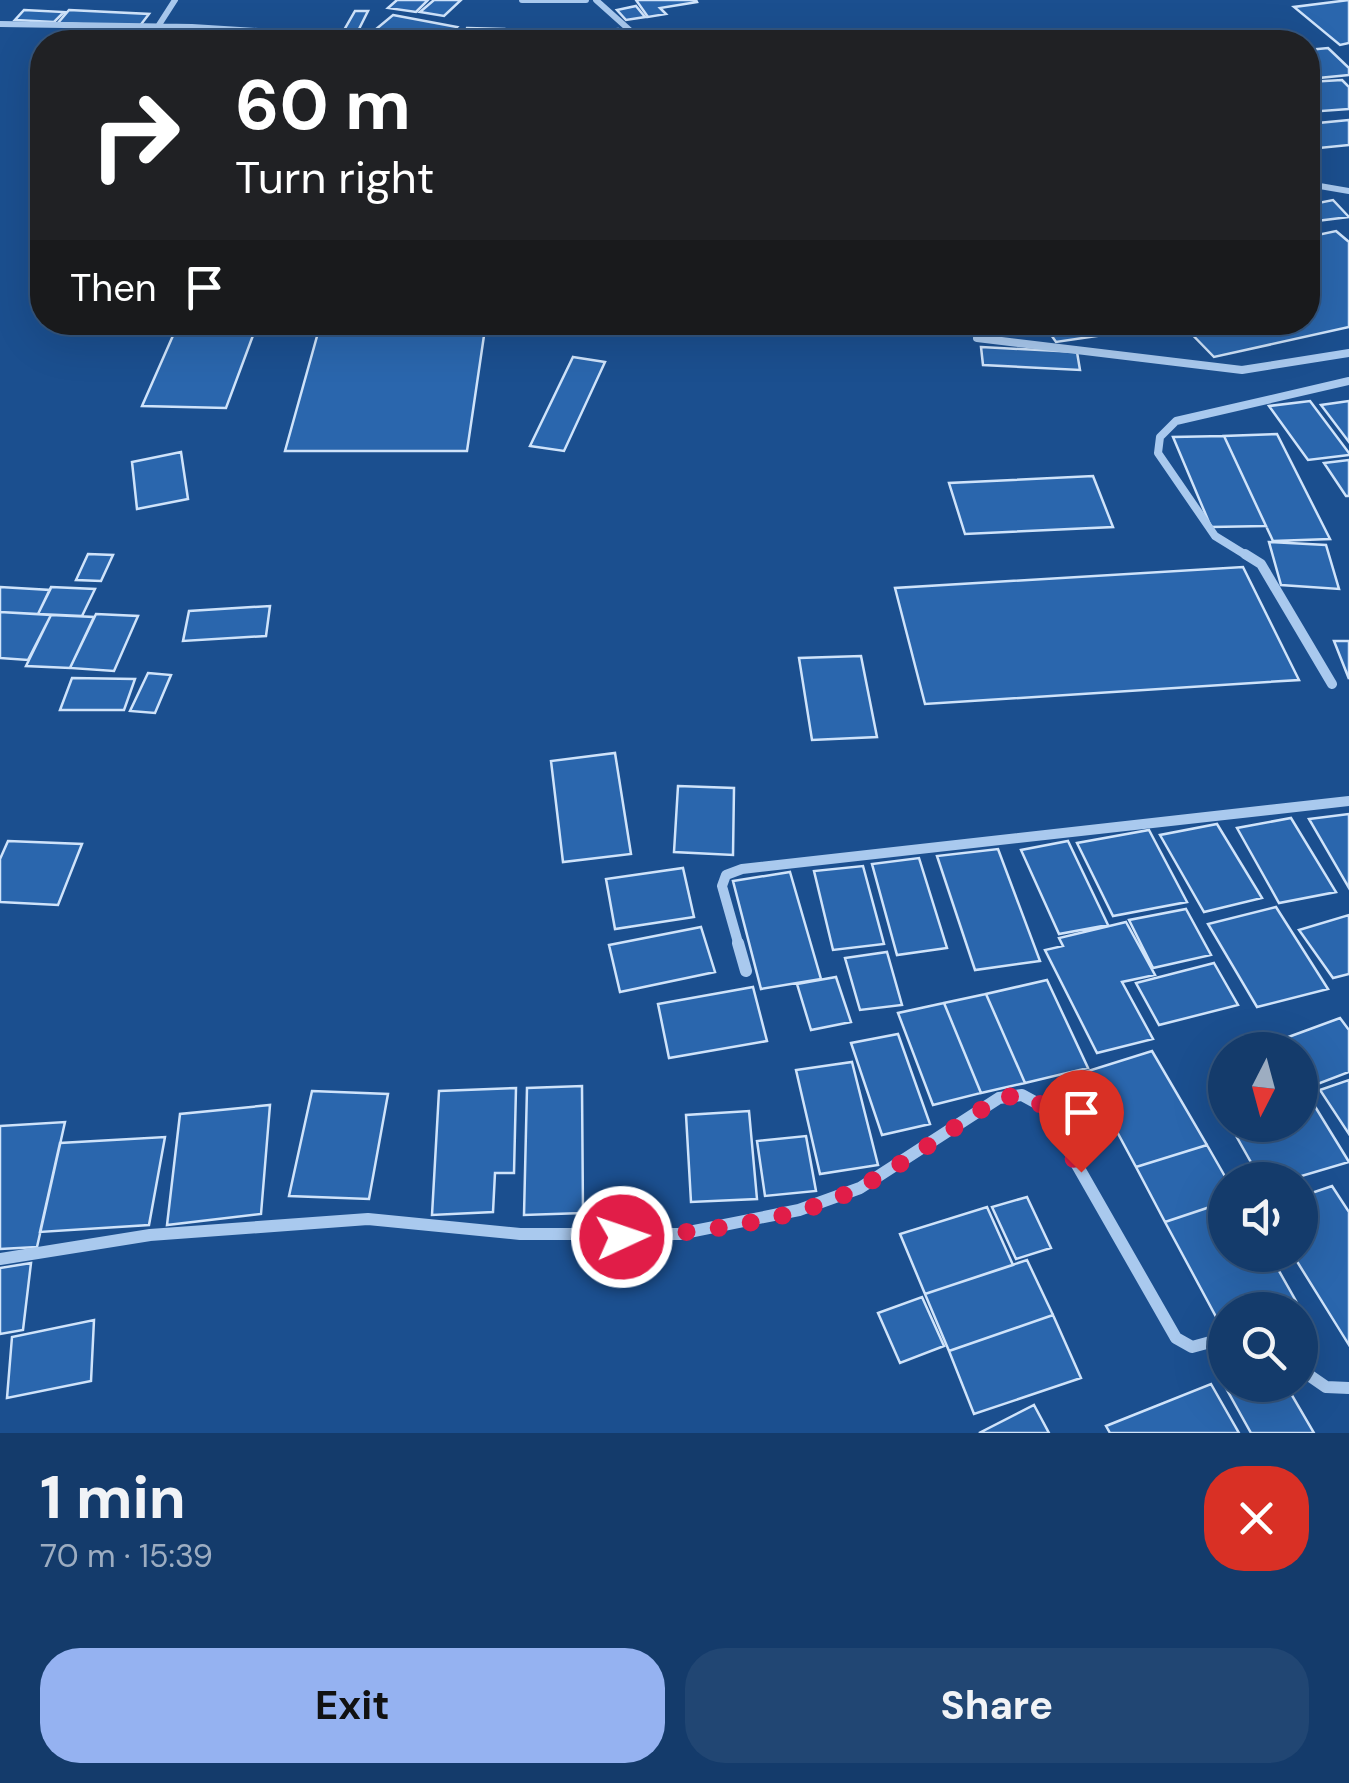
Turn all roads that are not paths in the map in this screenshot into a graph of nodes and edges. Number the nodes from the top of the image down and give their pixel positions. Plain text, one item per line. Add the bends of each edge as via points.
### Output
1 (175, 0) edge
2 (522, 0) edge
3 (586, 0) edge
4 (596, 0) edge
5 (0, 24) edge
6 (158, 27) junction
7 (156, 30) edge
8 (214, 30) edge
9 (628, 30) edge
10 (1320, 186) edge
11 (1349, 191) edge
12 (977, 338) dead end
13 (1349, 352) edge
14 (1349, 381) edge
15 (1332, 684) dead end
16 (1349, 802) edge
17 (746, 971) dead end
18 (0, 1259) edge
19 (1208, 1343) edge
20 (1318, 1381) edge
21 (1349, 1388) edge

1 - 6 street
2 - 3 street
4 - 9 street
5 - 6 street
6 - 7 street
6 - 8 street
10 - 11 street
12 - 13 street via 1242,370
14 - 15 street via 1176,421 1160,438 1158,453 1215,536 1261,564
16 - 17 street via 742,869 726,875 722,886
18 - 19 street via 150,1235 368,1219 520,1234 679,1234 799,1210 860,1188 999,1098 1022,1095 1044,1106 1176,1338 1192,1348
20 - 21 street

